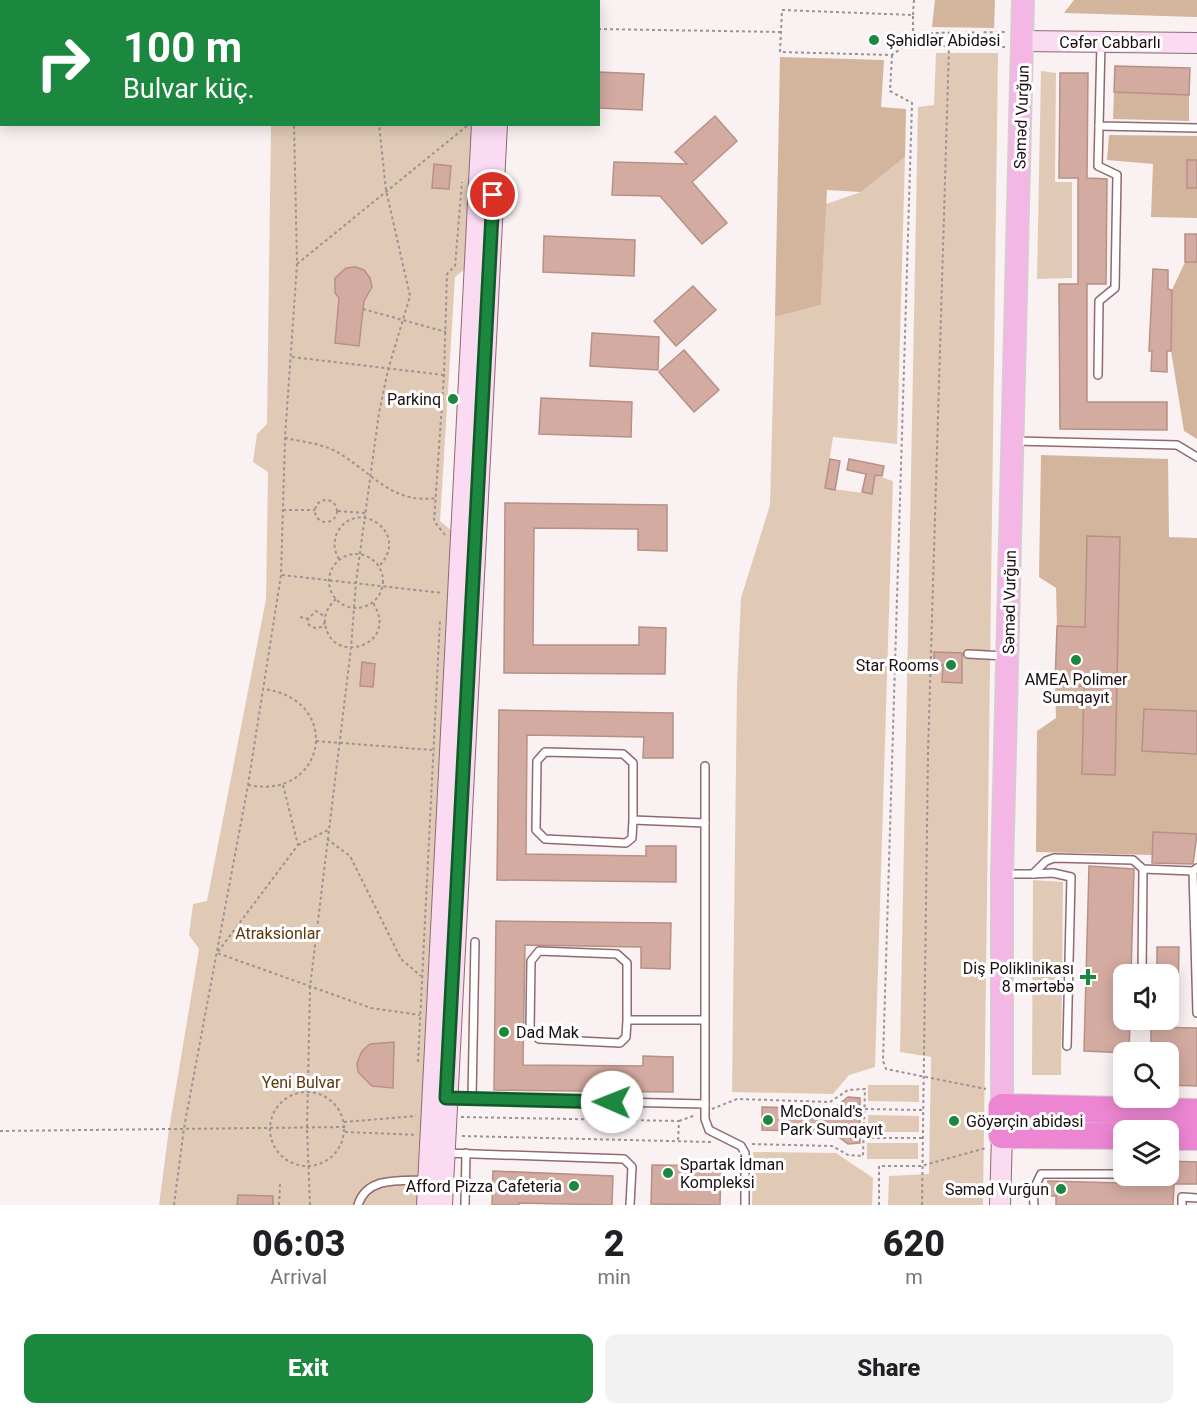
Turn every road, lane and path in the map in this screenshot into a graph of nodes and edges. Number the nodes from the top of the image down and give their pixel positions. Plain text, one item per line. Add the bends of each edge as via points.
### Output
1 (914, 0) edge
2 (1023, 0) edge
3 (913, 15) junction
4 (600, 29) edge
5 (781, 32) junction
6 (913, 40) junction
7 (1011, 40) junction
8 (1101, 41) junction
9 (1197, 43) edge
10 (949, 46) junction
11 (892, 55) junction
12 (294, 126) edge
13 (379, 126) edge
14 (467, 126) edge
15 (468, 126) edge
16 (482, 126) edge
17 (497, 126) edge
18 (1099, 126) junction
19 (1197, 128) edge
20 (466, 137) dead end
21 (463, 172) dead end
22 (386, 190) junction
23 (297, 264) junction
24 (480, 287) junction
25 (363, 309) dead end
26 (403, 319) junction
27 (446, 332) junction
28 (292, 357) junction
29 (388, 370) junction
30 (444, 375) junction
31 (1098, 375) dead end
32 (285, 438) junction
33 (1012, 441) junction
34 (1197, 457) edge
35 (370, 476) junction
36 (436, 498) junction
37 (283, 510) junction
38 (315, 510) junction
39 (338, 511) junction
40 (365, 513) junction
41 (365, 518) junction
42 (460, 543) junction
43 (361, 554) junction
44 (339, 560) junction
45 (379, 566) junction
46 (281, 574) junction
47 (329, 579) junction
48 (356, 582) junction
49 (442, 583) dead end
50 (383, 585) junction
51 (449, 593) dead end
52 (441, 595) dead end
53 (336, 599) junction
54 (373, 603) junction
55 (353, 608) junction
56 (300, 617) dead end
57 (308, 619) junction
58 (325, 619) junction
59 (440, 619) dead end
60 (351, 648) junction
61 (968, 654) dead end
62 (1007, 656) junction
63 (263, 688) junction
64 (316, 741) junction
65 (339, 743) junction
66 (433, 750) junction
67 (441, 751) dead end
68 (705, 766) dead end
69 (248, 785) junction
70 (283, 786) junction
71 (633, 820) junction
72 (705, 823) junction
73 (328, 830) junction
74 (327, 839) junction
75 (298, 845) junction
76 (1143, 869) junction
77 (1195, 869) edge
78 (1002, 874) junction
79 (1033, 874) junction
80 (475, 942) dead end
81 (217, 952) junction
82 (1142, 964) edge
83 (421, 976) junction
84 (310, 987) junction
85 (1197, 1013) edge
86 (419, 1014) junction
87 (426, 1016) dead end
88 (627, 1020) junction
89 (704, 1020) junction
90 (1067, 1046) dead end
91 (417, 1071) dead end
92 (923, 1075) junction
93 (307, 1092) junction
94 (472, 1098) junction
95 (1002, 1098) junction
96 (705, 1108) junction
97 (865, 1109) junction
98 (440, 1110) junction
99 (922, 1110) junction
100 (1197, 1112) edge
101 (679, 1121) junction
102 (344, 1122) junction
103 (345, 1127) junction
104 (184, 1128) junction
105 (270, 1129) junction
106 (307, 1129) junction
107 (0, 1131) edge
108 (345, 1132) junction
109 (421, 1135) dead end
110 (1113, 1137) edge
111 (1179, 1137) edge
112 (1197, 1137) edge
113 (864, 1138) junction
114 (922, 1138) junction
115 (1002, 1142) junction
116 (448, 1144) junction
117 (753, 1144) dead end
118 (466, 1153) junction
119 (308, 1166) junction
120 (921, 1166) junction
121 (1113, 1174) edge
122 (428, 1180) junction
123 (280, 1184) dead end
124 (1197, 1198) edge
125 (174, 1205) edge
126 (279, 1205) edge
127 (310, 1205) edge
128 (358, 1205) edge
129 (427, 1205) edge
130 (442, 1205) edge
131 (465, 1205) edge
132 (630, 1205) edge
133 (745, 1205) edge
134 (879, 1205) edge
135 (922, 1205) edge
136 (1000, 1205) edge
137 (1034, 1205) edge
138 (1182, 1205) edge

1 - 3 path
2 - 7 main road, Səməd Vurğun
3 - 5 path via 782,10
3 - 6 path
4 - 5 path
5 - 11 path via 780,52
6 - 7 path via 931,33
6 - 10 path
6 - 11 path
7 - 8 street, Cəfər Cabbarlı
7 - 10 path
7 - 33 main road, Səməd Vurğun
8 - 9 street, Cəfər Cabbarlı
8 - 18 lane
10 - 92 path
11 - 92 path via 890,91 912,103 883,1061 886,1070 894,1073
12 - 23 path
13 - 22 path
14 - 22 path
15 - 20 path
16 - 24 street
17 - 24 street
18 - 19 lane
18 - 31 lane via 1098,166 1117,175 1115,288 1099,301
21 - 27 path via 455,266 447,274
22 - 23 path
22 - 26 path via 410,296
23 - 28 path
24 - 42 street
25 - 26 path
26 - 27 path
26 - 29 path
27 - 30 path
28 - 29 path
28 - 32 path
29 - 30 path
29 - 35 path
30 - 36 path
32 - 35 path via 341,454
32 - 37 path
33 - 34 lane via 1177,446
33 - 62 main road, Səməd Vurğun
35 - 36 path via 402,496 418,500
35 - 40 path
36 - 42 path via 434,521
37 - 38 path
37 - 46 path
38 - 39 path via 321,500 327,499
38 - 39 path via 317,518 324,522 332,521
39 - 40 path
40 - 41 path
41 - 43 path
41 - 44 path via 347,522 338,531 334,542
41 - 45 path via 377,522 388,537 387,556
42 - 98 street
43 - 44 path
43 - 45 path
43 - 48 path
44 - 47 path
45 - 50 path
46 - 47 path
46 - 63 path
47 - 48 path
47 - 53 path
48 - 50 path
48 - 55 path
49 - 52 path
50 - 51 path
50 - 54 path
53 - 55 path
53 - 58 path
54 - 55 path
54 - 60 path via 380,617 377,633 366,644
55 - 60 path
56 - 57 path
57 - 58 path via 316,611
57 - 58 path via 315,628 322,627
58 - 60 path via 326,629 336,642
59 - 66 path
60 - 65 path
61 - 62 lane
62 - 78 main road, Səməd Vurğun
63 - 64 path via 284,692 301,703 313,720
63 - 69 path
64 - 65 path
64 - 70 path via 311,760 300,776
65 - 66 path
65 - 73 path
66 - 67 path
66 - 83 path
68 - 72 lane
69 - 70 path
69 - 81 path
70 - 75 path
71 - 71 lane via 632,838 626,843 539,836 536,819 540,755 545,752 629,757 633,763
71 - 72 lane
72 - 89 lane
73 - 74 path
73 - 75 path
74 - 83 path via 350,856 401,959
74 - 84 path
75 - 81 path
76 - 77 lane
76 - 79 lane via 1133,860 1054,858
76 - 82 lane
77 - 85 lane
78 - 79 lane
78 - 95 main road, Səməd Vurğun
79 - 90 lane via 1071,877
80 - 94 lane
81 - 84 path
81 - 104 path
83 - 86 path
84 - 86 path via 370,1008
84 - 93 path
86 - 87 path
86 - 91 path
88 - 88 lane via 626,1037 620,1043 533,1036 530,1018 534,955 550,951 623,957 627,963
88 - 89 lane
89 - 96 lane
92 - 95 path
92 - 99 path
93 - 102 path via 331,1100
93 - 105 path via 293,1094 281,1102
93 - 106 path
94 - 96 lane
94 - 98 lane
95 - 100 highway
95 - 115 highway, Səməd Vurğun
96 - 97 path via 737,1100 830,1102 853,1088 865,1089
96 - 101 path
96 - 133 lane via 709,1130 741,1146 746,1153
97 - 99 path
97 - 113 path
98 - 101 path
98 - 102 path
98 - 116 street
98 - 122 street
99 - 114 path
101 - 116 path via 678,1141
102 - 103 path
103 - 106 path
103 - 108 path
104 - 105 path
104 - 107 path
104 - 125 path
105 - 106 path
105 - 119 path via 281,1156
106 - 119 path
108 - 109 path
108 - 119 path via 333,1156
110 - 115 highway
111 - 112 highway
113 - 114 path
113 - 117 path via 863,1156 848,1155 832,1146
114 - 120 path
115 - 120 path
115 - 136 street, Səməd Vurğun
116 - 118 lane
116 - 130 street
118 - 131 lane
118 - 132 lane via 624,1159 632,1167
119 - 127 path
120 - 134 path via 879,1166
120 - 135 path
121 - 137 lane via 1041,1174 1033,1191
122 - 128 lane via 372,1185 363,1192
122 - 129 street
123 - 126 path
124 - 138 lane via 1182,1197

